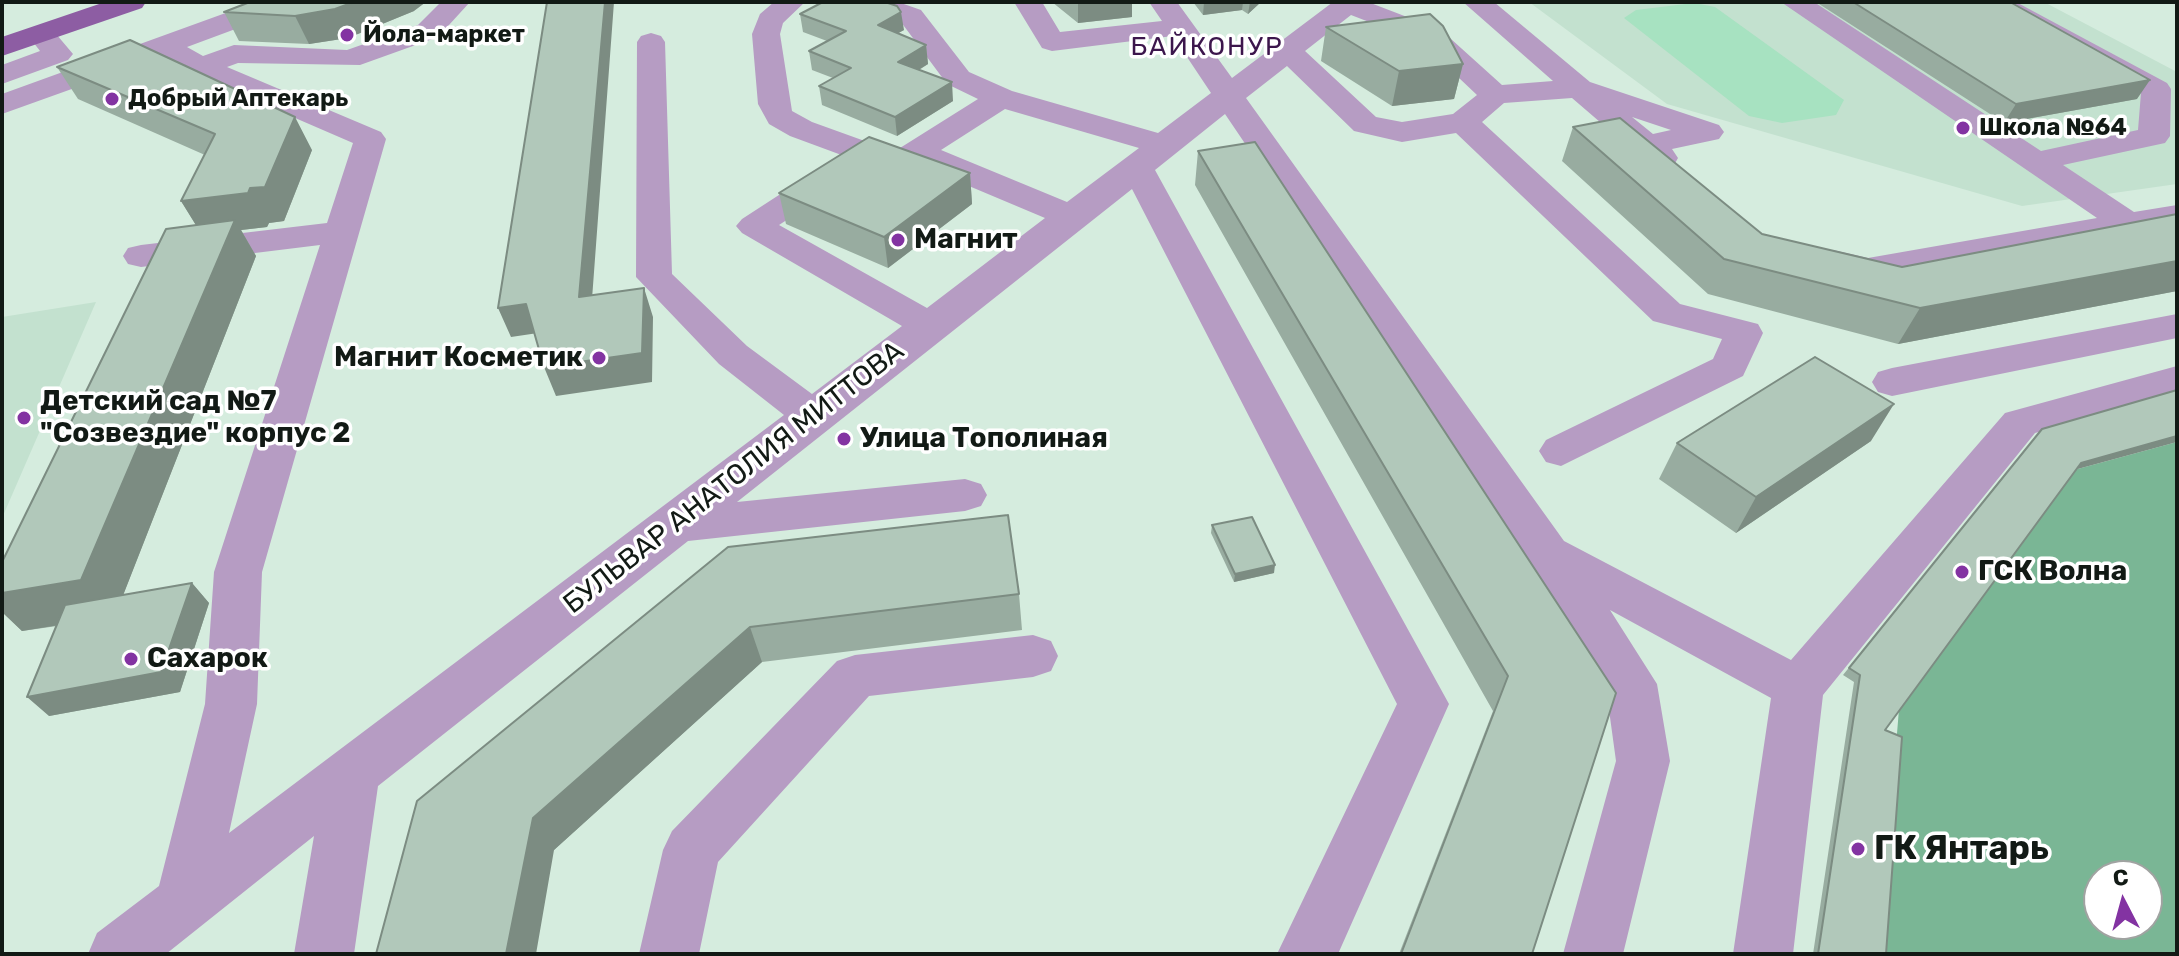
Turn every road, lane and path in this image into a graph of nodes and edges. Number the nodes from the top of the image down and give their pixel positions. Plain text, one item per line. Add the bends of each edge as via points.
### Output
1 (90, 2) edge
2 (132, 2) edge
3 (282, 2) edge
4 (456, 2) edge
5 (791, 2) edge
6 (872, 2) edge
7 (1028, 2) edge
8 (1163, 2) edge
9 (1477, 2) edge
10 (1795, 2) edge
11 (1995, 2) edge
12 (1349, 3) edge
13 (1179, 27) junction
14 (2, 32) edge
15 (41, 34) junction
16 (651, 42) dead end
17 (163, 46) junction
18 (2, 47) edge
19 (1287, 50) junction
20 (201, 67) junction
21 (2, 75) edge
22 (1578, 88) junction
23 (1495, 95) junction
24 (1227, 97) junction
25 (1001, 98) junction
26 (2, 105) edge
27 (1463, 122) junction
28 (1646, 145) junction
29 (917, 152) junction
30 (867, 153) junction
31 (1151, 156) junction
32 (2033, 162) junction
33 (1681, 173) edge
34 (2177, 215) edge
35 (1072, 217) junction
36 (2129, 224) junction
37 (342, 232) junction
38 (1806, 255) edge
39 (141, 256) dead end
40 (930, 326) junction
41 (2177, 326) edge
42 (2177, 379) edge
43 (1892, 382) dead end
44 (814, 416) junction
45 (1561, 451) dead end
46 (965, 495) dead end
47 (674, 525) junction
48 (1548, 554) junction
49 (1033, 656) dead end
50 (1798, 688) junction
51 (353, 772) junction
52 (184, 903) junction
53 (118, 954) edge
54 (324, 954) edge
55 (669, 954) edge
56 (1307, 954) edge
57 (1593, 954) edge
58 (1763, 954) edge

1 - 14 main road
2 - 15 main road
3 - 17 street
4 - 20 street via 428,31 350,59 234,54
5 - 30 street via 770,20 766,34 773,104 780,117 801,129
6 - 25 street via 911,16 958,78
7 - 13 street via 1052,42
8 - 13 street
9 - 22 street
10 - 32 street
11 - 32 street via 2156,89 2154,136
12 - 19 street, БУЛЬВАР АНАТОЛИЯ МИТТОВА
12 - 23 street via 1431,36
13 - 24 street
15 - 18 main road
15 - 21 street via 58,54
16 - 44 street via 654,277 733,355
17 - 20 street
17 - 26 street
19 - 24 street, БУЛЬВАР АНАТОЛИЯ МИТТОВА
19 - 27 street via 1365,124 1402,132
20 - 37 street via 370,139
22 - 23 street
22 - 28 street
22 - 28 street via 1708,132
23 - 27 street
24 - 31 street, БУЛЬВАР АНАТОЛИЯ МИТТОВА
24 - 48 street
25 - 29 street
25 - 31 street
27 - 45 street via 1667,313 1744,333 1729,367
28 - 33 street
29 - 30 street via 906,159
29 - 35 street
30 - 40 street via 754,226
31 - 35 street, БУЛЬВАР АНАТОЛИЯ МИТТОВА
31 - 56 street via 1423,704
32 - 36 street
34 - 36 street
35 - 40 street, БУЛЬВАР АНАТОЛИЯ МИТТОВА
36 - 38 street via 1868,269
37 - 39 street
37 - 52 street via 238,572 231,704
40 - 44 street, БУЛЬВАР АНАТОЛИЯ МИТТОВА
41 - 43 street
42 - 50 street via 2020,423
44 - 47 street, БУЛЬВАР АНАТОЛИЯ МИТТОВА
46 - 47 street
47 - 51 street, БУЛЬВАР АНАТОЛИЯ МИТТОВА
48 - 50 street
48 - 57 street via 1631,684 1643,761
49 - 55 street via 855,676 692,850
50 - 58 street
51 - 52 street, БУЛЬВАР АНАТОЛИЯ МИТТОВА
51 - 54 street
52 - 53 street, БУЛЬВАР АНАТОЛИЯ МИТТОВА

